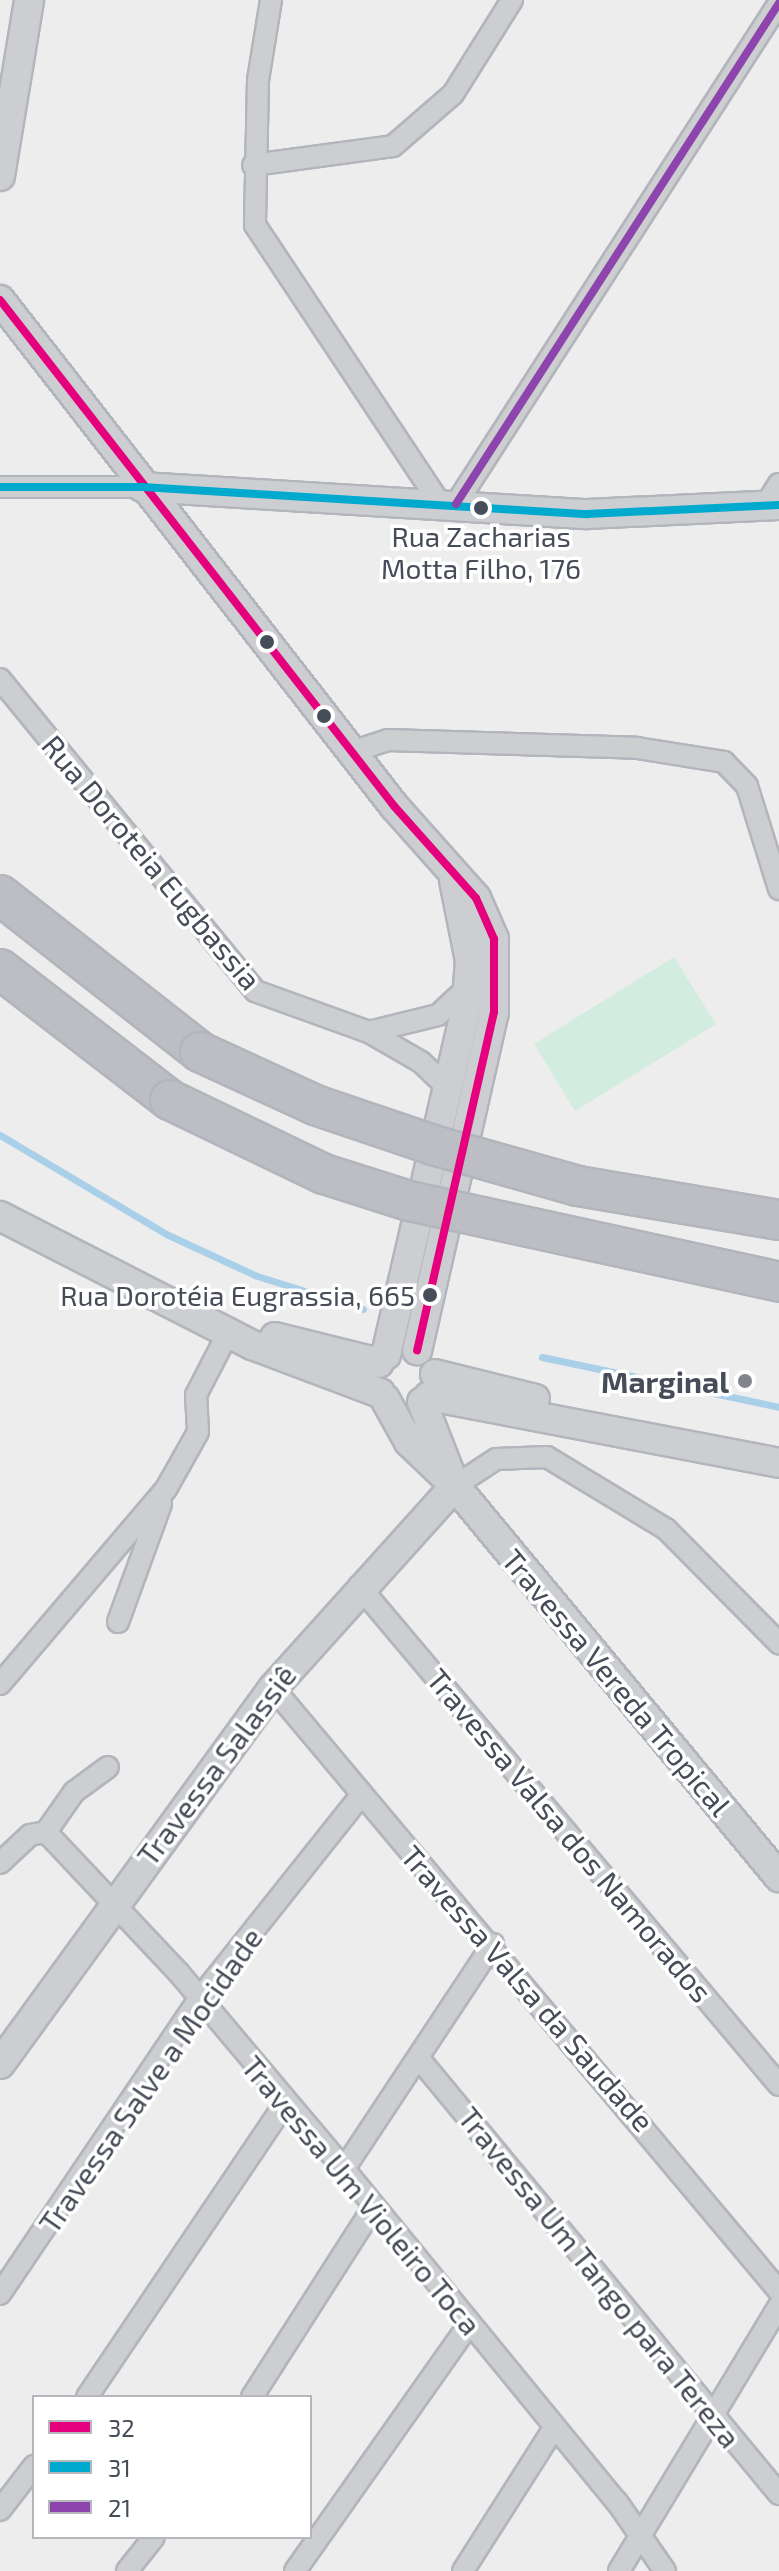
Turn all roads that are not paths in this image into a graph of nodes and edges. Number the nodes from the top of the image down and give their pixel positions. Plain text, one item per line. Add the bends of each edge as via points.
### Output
1 (29, 0) edge
2 (271, 0) edge
3 (512, 0) edge
4 (779, 3) edge
5 (253, 165) junction
6 (0, 176) edge
7 (0, 300) edge
8 (0, 487) edge
9 (142, 487) junction
10 (774, 498) edge
11 (448, 504) junction
12 (0, 679) edge
13 (351, 752) junction
14 (454, 880) junction
15 (779, 889) edge
16 (0, 895) edge
17 (0, 969) edge
18 (468, 987) junction
19 (369, 1032) junction
20 (449, 1089) junction
21 (0, 1216) edge
22 (779, 1220) edge
23 (779, 1282) edge
24 (237, 1332) junction
25 (417, 1350) junction
26 (383, 1359) junction
27 (429, 1391) junction
28 (383, 1396) junction
29 (779, 1463) edge
30 (455, 1486) junction
31 (166, 1489) junction
32 (359, 1586) junction
33 (118, 1622) dead end
34 (779, 1643) edge
35 (0, 1684) edge
36 (273, 1688) junction
37 (108, 1767) dead end
38 (362, 1794) junction
39 (46, 1832) junction
40 (0, 1863) edge
41 (779, 1877) edge
42 (114, 1900) junction
43 (493, 1944) junction
44 (199, 1999) junction
45 (421, 2061) junction
46 (0, 2064) edge
47 (779, 2085) edge
48 (285, 2103) junction
49 (344, 2169) junction
50 (373, 2208) junction
51 (779, 2291) edge
52 (0, 2294) edge
53 (779, 2306) edge
54 (469, 2324) junction
55 (88, 2395) edge
56 (253, 2395) edge
57 (712, 2414) junction
58 (554, 2428) junction
59 (32, 2469) edge
60 (779, 2494) edge
61 (0, 2510) edge
62 (152, 2539) edge
63 (640, 2539) junction
64 (127, 2571) edge
65 (295, 2571) edge
66 (463, 2571) edge
67 (619, 2571) edge
68 (665, 2571) edge

1 - 6 main road
2 - 5 street
3 - 5 street via 453,94 393,146
4 - 11 street
5 - 11 street via 255,225 267,253
7 - 9 main road
8 - 9 street
9 - 11 main road
9 - 13 main road
10 - 11 main road via 587,514
12 - 19 street, Rua Doroteia Eugbassia via 239,977 272,1001
13 - 14 main road
13 - 15 street via 388,740 637,748 724,762 747,786
14 - 18 main road via 467,931
14 - 25 main road via 476,898 494,939 498,981
16 - 22 highway, bridge via 200,1052 315,1105 578,1186
17 - 23 highway, bridge via 170,1100 324,1174 409,1201
18 - 19 street via 438,1015
18 - 20 main road
19 - 20 street, Rua Doroteia Eugbassia via 421,1062
20 - 26 main road
21 - 24 main road via 127,1286
24 - 26 main road
24 - 28 main road via 252,1345
24 - 31 street via 196,1395 198,1432
25 - 26 main road
25 - 27 main road, Travessa Vereda Tropical
26 - 28 main road
27 - 28 main road via 400,1407
27 - 29 main road via 590,1413 606,1425
27 - 30 main road, Travessa Vereda Tropical
28 - 30 main road, Travessa Vereda Tropical via 409,1442
30 - 32 main road, Travessa Salassiê
30 - 34 street via 504,1457 547,1457 666,1529
30 - 41 main road, Travessa Vereda Tropical
31 - 33 street
31 - 35 street
32 - 36 main road, Travessa Salassiê
32 - 47 street, Travessa Valsa dos Namorados
36 - 38 street, Travessa Valsa da Saudade
36 - 42 main road, Travessa Salassiê
37 - 39 street via 74,1792
38 - 43 street, Travessa Valsa da Saudade
38 - 44 street, Travessa Salve a Mocidade
39 - 40 street via 30,1835
39 - 42 street, Travessa Um Violeiro Toca
42 - 44 street, Travessa Um Violeiro Toca
42 - 46 main road, Travessa Salassiê
43 - 45 street
43 - 51 street, Travessa Valsa da Saudade
44 - 48 street, Travessa Um Violeiro Toca
44 - 52 street, Travessa Salve a Mocidade
45 - 49 street
45 - 57 street, Travessa Um Tango para Tereza
48 - 49 street, Travessa Um Violeiro Toca
48 - 55 street
49 - 50 street, Travessa Um Violeiro Toca
50 - 54 street, Travessa Um Violeiro Toca
50 - 56 street
53 - 57 street
54 - 58 street, Travessa Um Violeiro Toca
54 - 65 street
57 - 60 street, Travessa Um Tango para Tereza
57 - 63 street
58 - 63 street, Travessa Um Violeiro Toca
58 - 66 street
59 - 61 street
62 - 64 street
63 - 67 street
63 - 68 street, Travessa Um Violeiro Toca

